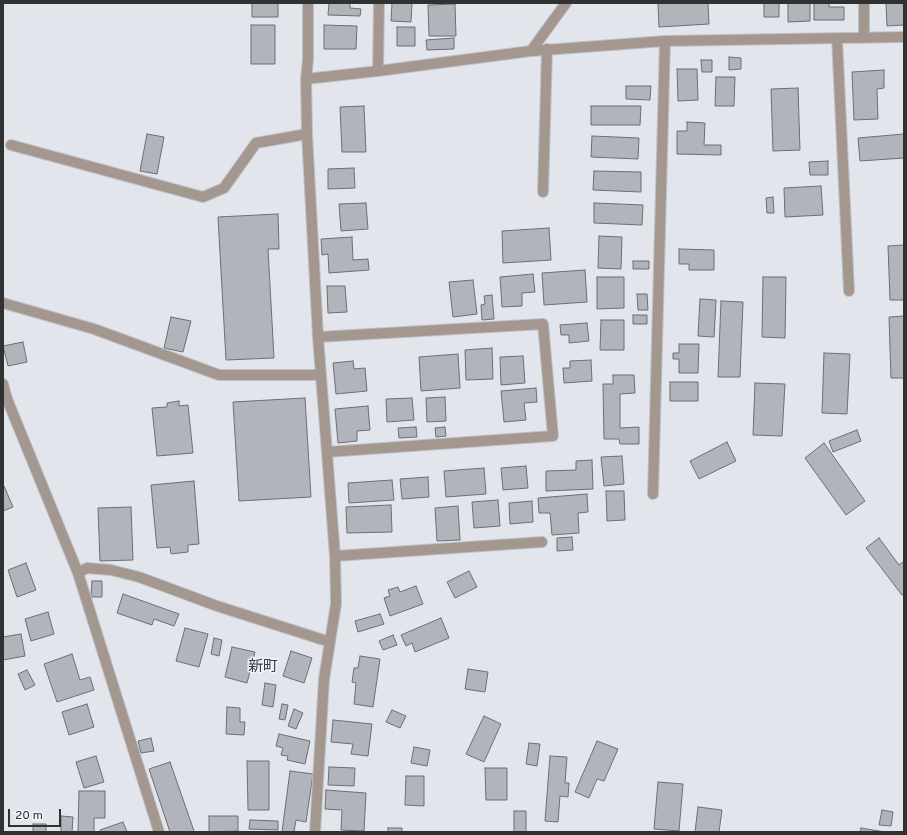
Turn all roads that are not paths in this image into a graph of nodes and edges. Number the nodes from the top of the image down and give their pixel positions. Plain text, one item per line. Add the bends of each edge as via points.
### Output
1 (308, 3) edge
2 (379, 3) edge
3 (566, 3) edge
4 (864, 3) edge
5 (837, 38) junction
6 (864, 38) junction
7 (904, 38) edge
8 (665, 41) junction
9 (547, 49) junction
10 (531, 51) junction
11 (378, 71) junction
12 (306, 79) junction
13 (307, 134) junction
14 (11, 145) dead end
15 (543, 192) dead end
16 (849, 291) dead end
17 (3, 303) edge
18 (318, 337) junction
19 (321, 375) junction
20 (3, 384) edge
21 (327, 452) junction
22 (653, 494) dead end
23 (542, 542) dead end
24 (335, 556) junction
25 (78, 573) junction
26 (330, 642) junction
27 (159, 832) edge
28 (315, 832) edge

1 - 12 street
2 - 11 street
3 - 10 street
4 - 6 street
5 - 6 street
5 - 8 street
5 - 16 street
6 - 7 street
8 - 9 street
8 - 22 street
9 - 10 street
9 - 15 street
10 - 11 street
11 - 12 street
12 - 13 street
13 - 14 street via 256,143 224,188 203,197
13 - 18 street
17 - 19 street via 94,329 219,375
18 - 19 street
18 - 21 street via 543,324 552,436
19 - 21 street
20 - 25 street
21 - 24 street
23 - 24 street
24 - 26 street via 336,604
25 - 26 street via 87,568 111,570 139,577 217,606
25 - 27 street
26 - 28 street via 324,679

